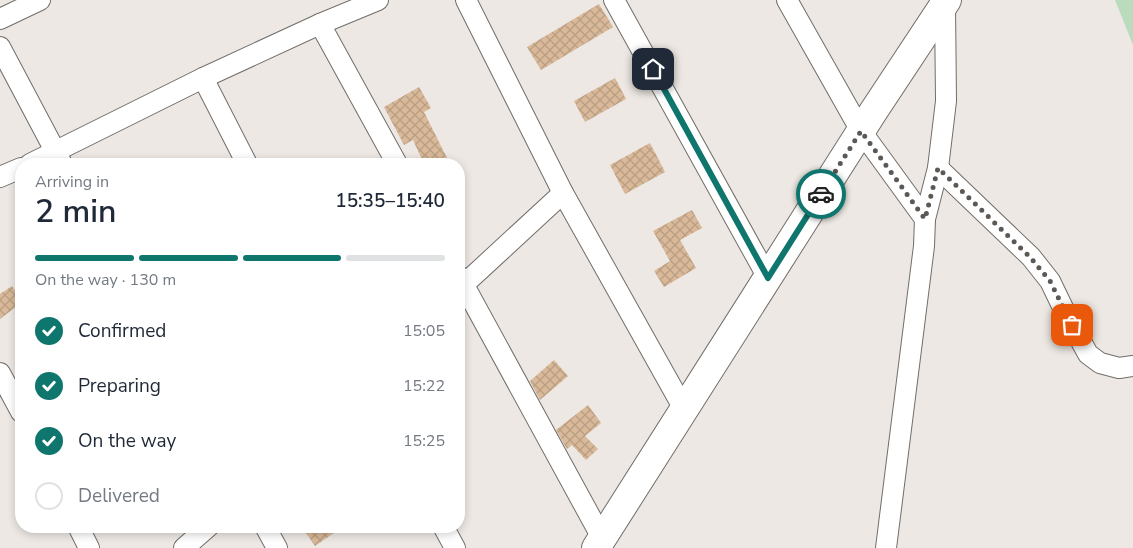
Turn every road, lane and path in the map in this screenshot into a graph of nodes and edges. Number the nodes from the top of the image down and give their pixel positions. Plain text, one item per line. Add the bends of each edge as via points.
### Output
1 (40, 0) edge
2 (378, 0) edge
3 (466, 0) edge
4 (614, 0) edge
5 (787, 0) edge
6 (945, 2) edge
7 (0, 18) edge
8 (320, 24) junction
9 (0, 47) edge
10 (203, 78) junction
11 (861, 131) junction
12 (59, 158) edge
13 (244, 158) edge
14 (394, 158) edge
15 (938, 168) junction
16 (15, 171) edge
17 (0, 177) edge
18 (563, 193) junction
19 (925, 219) junction
20 (768, 278) junction
21 (465, 279) edge
22 (465, 292) edge
23 (1133, 366) edge
24 (0, 373) edge
25 (15, 401) edge
26 (684, 409) junction
27 (82, 533) edge
28 (201, 533) edge
29 (268, 533) edge
30 (447, 533) edge
31 (599, 543) edge
32 (89, 548) edge
33 (184, 548) edge
34 (276, 548) edge
35 (455, 548) edge
36 (886, 548) edge

1 - 7 street
2 - 8 street
3 - 18 street
4 - 20 street
5 - 11 street
6 - 11 street
6 - 15 street via 946,101
8 - 10 street
8 - 14 street
9 - 12 street
10 - 12 street
10 - 13 street
11 - 19 street
11 - 20 street
15 - 19 street
15 - 23 street via 1030,257 1050,281 1088,354 1100,363 1119,368
16 - 17 street
18 - 21 street
18 - 26 street
19 - 36 street
20 - 26 street
22 - 31 street
24 - 25 street
26 - 31 street
27 - 32 street
28 - 33 street
29 - 34 street
30 - 35 street

